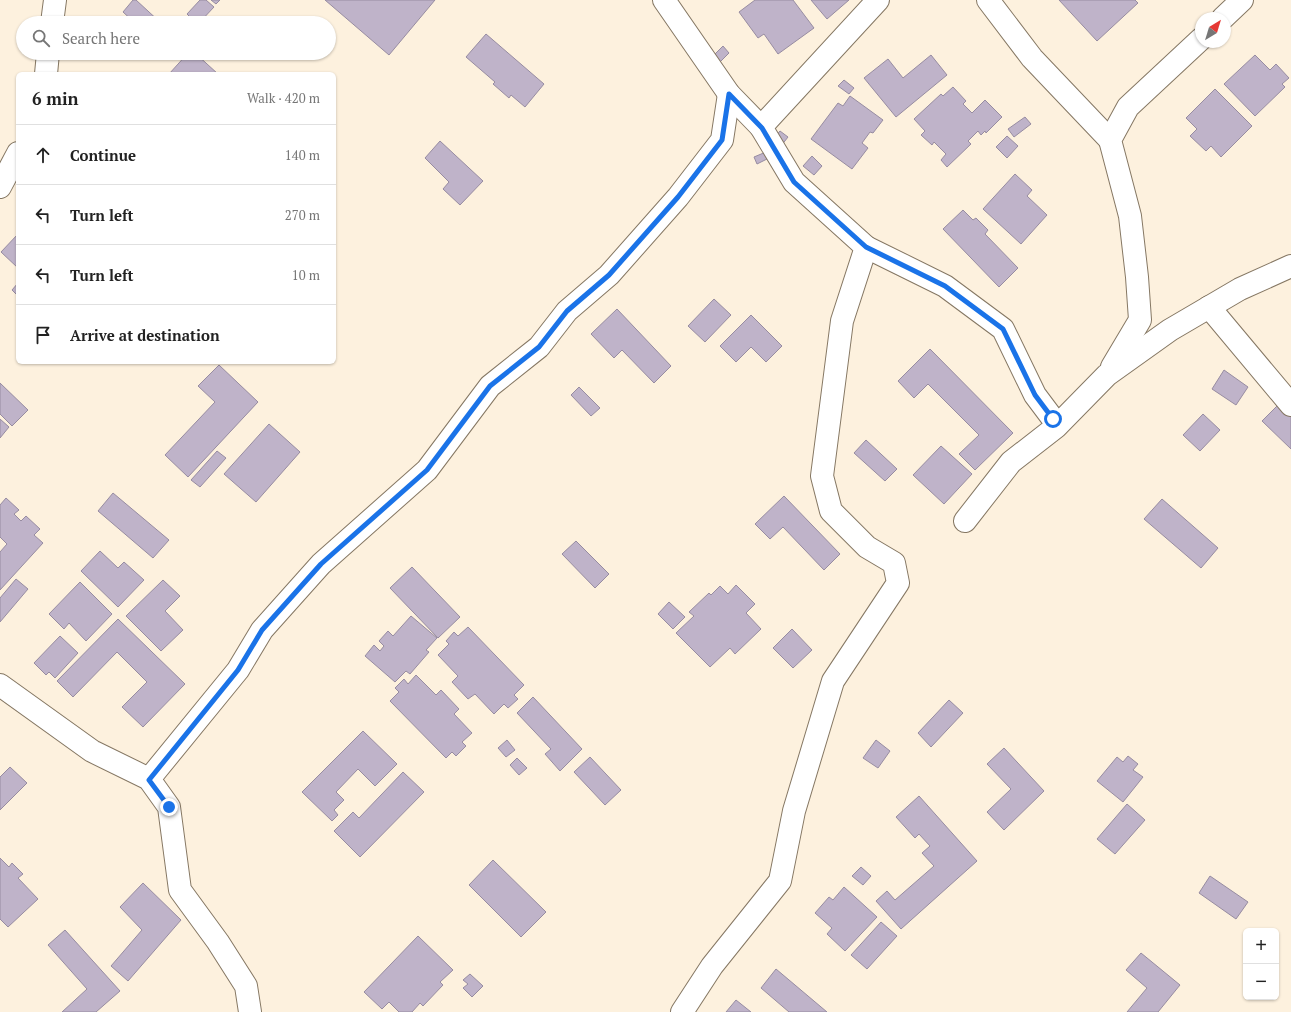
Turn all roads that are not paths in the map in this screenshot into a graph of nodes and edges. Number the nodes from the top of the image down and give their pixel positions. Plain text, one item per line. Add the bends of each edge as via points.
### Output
1 (55, 0) edge
2 (664, 0) edge
3 (878, 0) edge
4 (988, 0) edge
5 (1242, 0) edge
6 (1229, 12) edge
7 (53, 16) edge
8 (1195, 45) edge
9 (47, 60) edge
10 (46, 72) edge
11 (729, 94) junction
12 (762, 128) junction
13 (1110, 140) junction
14 (16, 158) edge
15 (0, 187) edge
16 (866, 247) junction
17 (1291, 266) edge
18 (1209, 307) junction
19 (1107, 375) junction
20 (1291, 405) edge
21 (1053, 419) dead end
22 (964, 521) dead end
23 (0, 686) edge
24 (149, 780) junction
25 (250, 1012) edge
26 (682, 1012) edge

1 - 7 street
2 - 11 street
3 - 12 street
4 - 13 street via 1032,58
5 - 6 street
8 - 13 street via 1128,107
9 - 10 street
11 - 12 street
11 - 24 street via 722,140 678,197 609,275 567,311 539,347 490,386 427,470 321,564 262,630 238,670
12 - 16 street via 794,182
13 - 19 street via 1130,216 1140,320
14 - 15 street
16 - 21 street via 945,286 1003,329 1035,395
16 - 26 street via 842,321 822,476 831,511 867,547 894,563 898,583 833,681 794,811 780,881 712,966
17 - 18 street via 1240,289
18 - 19 street via 1170,330
18 - 20 street
19 - 22 street via 1056,427 1011,462
23 - 24 street via 92,751
24 - 25 street via 169,807 180,890 246,986

